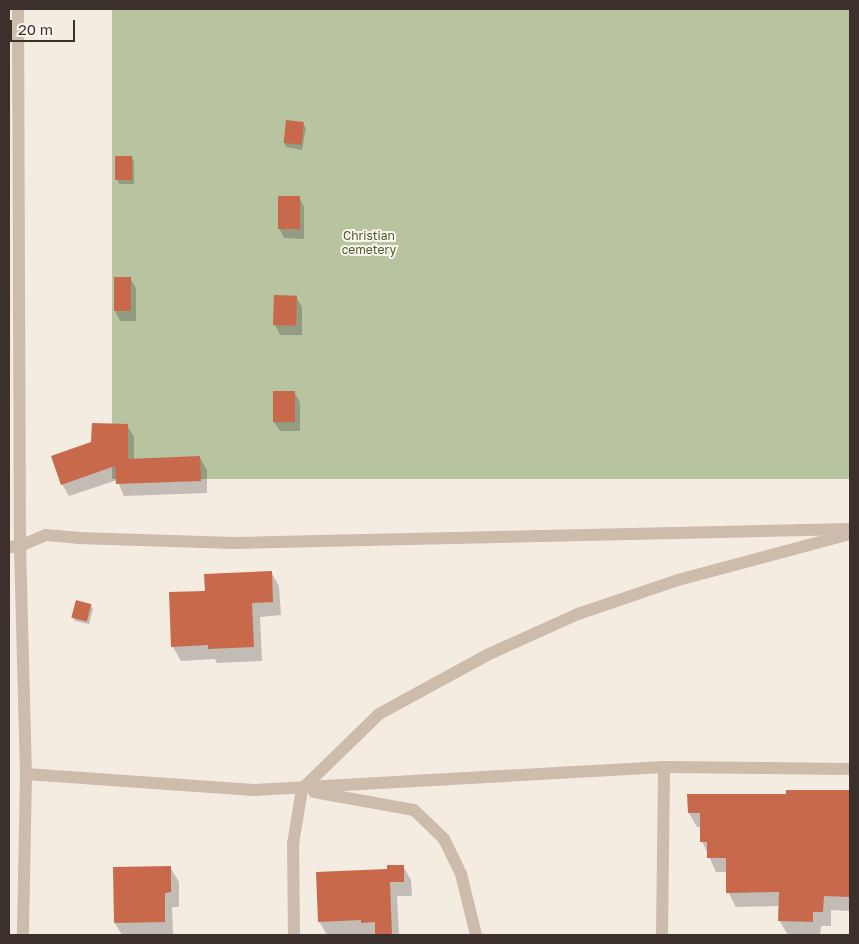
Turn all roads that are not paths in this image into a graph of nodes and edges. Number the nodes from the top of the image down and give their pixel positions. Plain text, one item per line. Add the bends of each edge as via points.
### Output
1 (18, 9) edge
2 (850, 529) edge
3 (850, 534) edge
4 (14, 547) edge
5 (664, 767) junction
6 (850, 769) edge
7 (26, 774) junction
8 (302, 788) junction
9 (23, 935) edge
10 (294, 935) edge
11 (476, 935) edge
12 (662, 935) edge

1 - 4 street
2 - 4 street via 234,543 46,535
3 - 8 street via 678,580 578,614 487,655 379,714
4 - 7 street
5 - 6 street
5 - 8 street
5 - 12 street
7 - 8 street via 253,790
7 - 9 street
8 - 10 street via 293,844
8 - 11 street via 338,798 414,810 444,839 461,874

